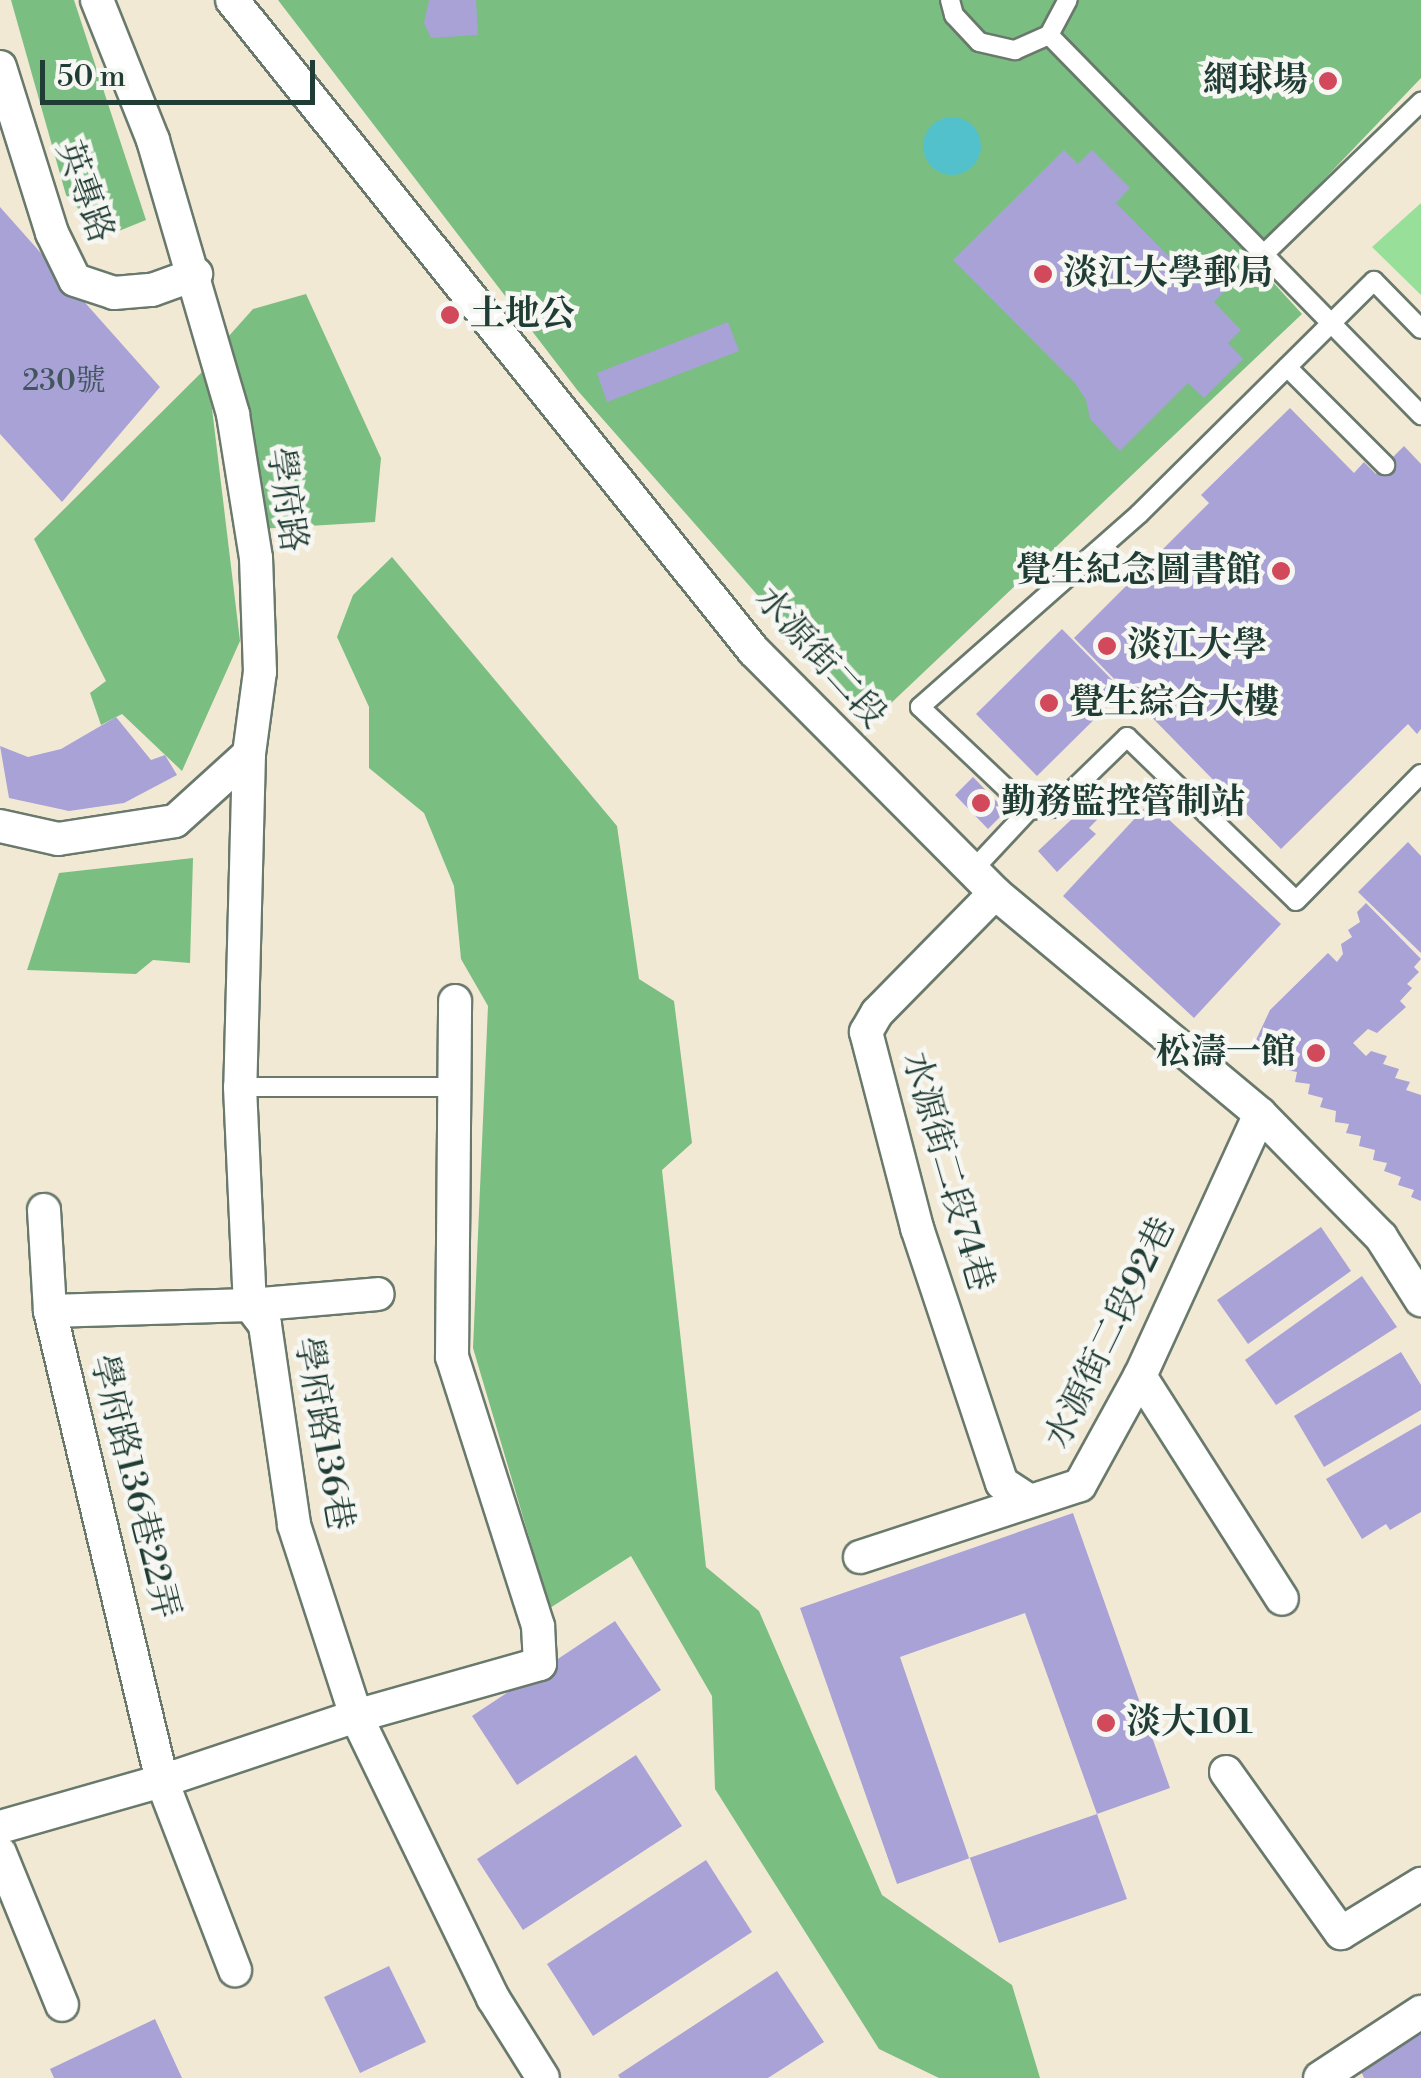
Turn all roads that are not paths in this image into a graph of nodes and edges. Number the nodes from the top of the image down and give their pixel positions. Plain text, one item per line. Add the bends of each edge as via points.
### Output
1 (96, 0) edge
2 (232, 0) edge
3 (950, 0) edge
4 (1068, 0) edge
5 (1048, 35) junction
6 (0, 67) edge
7 (1421, 102) edge
8 (1264, 254) junction
9 (196, 274) junction
10 (1331, 323) junction
11 (1421, 329) edge
12 (1287, 367) junction
13 (1421, 415) edge
14 (1386, 465) dead end
15 (249, 754) junction
16 (1421, 774) edge
17 (1029, 810) junction
18 (0, 826) edge
19 (983, 882) junction
20 (455, 1002) dead end
21 (240, 1086) junction
22 (454, 1087) junction
23 (1260, 1114) junction
24 (44, 1210) dead end
25 (378, 1294) dead end
26 (1421, 1300) edge
27 (250, 1305) junction
28 (50, 1311) junction
29 (1140, 1376) junction
30 (1030, 1501) junction
31 (860, 1557) dead end
32 (1282, 1600) dead end
33 (356, 1716) junction
34 (1226, 1772) dead end
35 (162, 1781) junction
36 (0, 1827) edge
37 (0, 1853) edge
38 (1421, 1884) edge
39 (235, 1970) dead end
40 (62, 2006) dead end
41 (1421, 2012) edge
42 (543, 2078) edge
43 (1320, 2078) edge

1 - 9 street, 學府路 via 153,140
2 - 19 street, 水源街二段 via 754,651
3 - 5 lane via 965,30 997,49 1015,50
4 - 5 lane
5 - 8 lane
6 - 9 street, 英專路 via 52,233 75,280 114,293 152,290
7 - 8 lane
8 - 10 lane
9 - 15 street, 學府路 via 234,414 256,558 260,672
10 - 11 lane via 1374,281
10 - 12 lane
10 - 13 lane
12 - 14 lane
12 - 17 lane via 1139,514 920,707
15 - 18 street via 175,822 58,839
15 - 21 street, 學府路136巷
16 - 17 lane via 1296,901 1127,737 1054,808
17 - 19 lane
19 - 23 street, 水源街二段
19 - 30 street, 水源街二段74巷 via 866,1032 917,1228 1002,1482
20 - 22 street
21 - 22 lane
21 - 27 street, 學府路136巷
22 - 33 street via 452,1357 538,1626 540,1664
23 - 26 street, 水源街二段 via 1381,1238
23 - 29 street, 水源街二段92巷
24 - 28 street, 學府路136巷22弄
25 - 27 street
27 - 28 street
27 - 33 street, 學府路136巷 via 264,1325 294,1526
28 - 35 street, 學府路136巷22弄
29 - 30 street, 水源街二段92巷 via 1080,1485
29 - 32 street
30 - 31 street, 水源街二段92巷
33 - 35 street
33 - 42 street, 學府路136巷 via 494,1998
34 - 38 street via 1341,1934
35 - 36 street
35 - 39 street, 學府路136巷22弄
37 - 40 street
41 - 43 street

